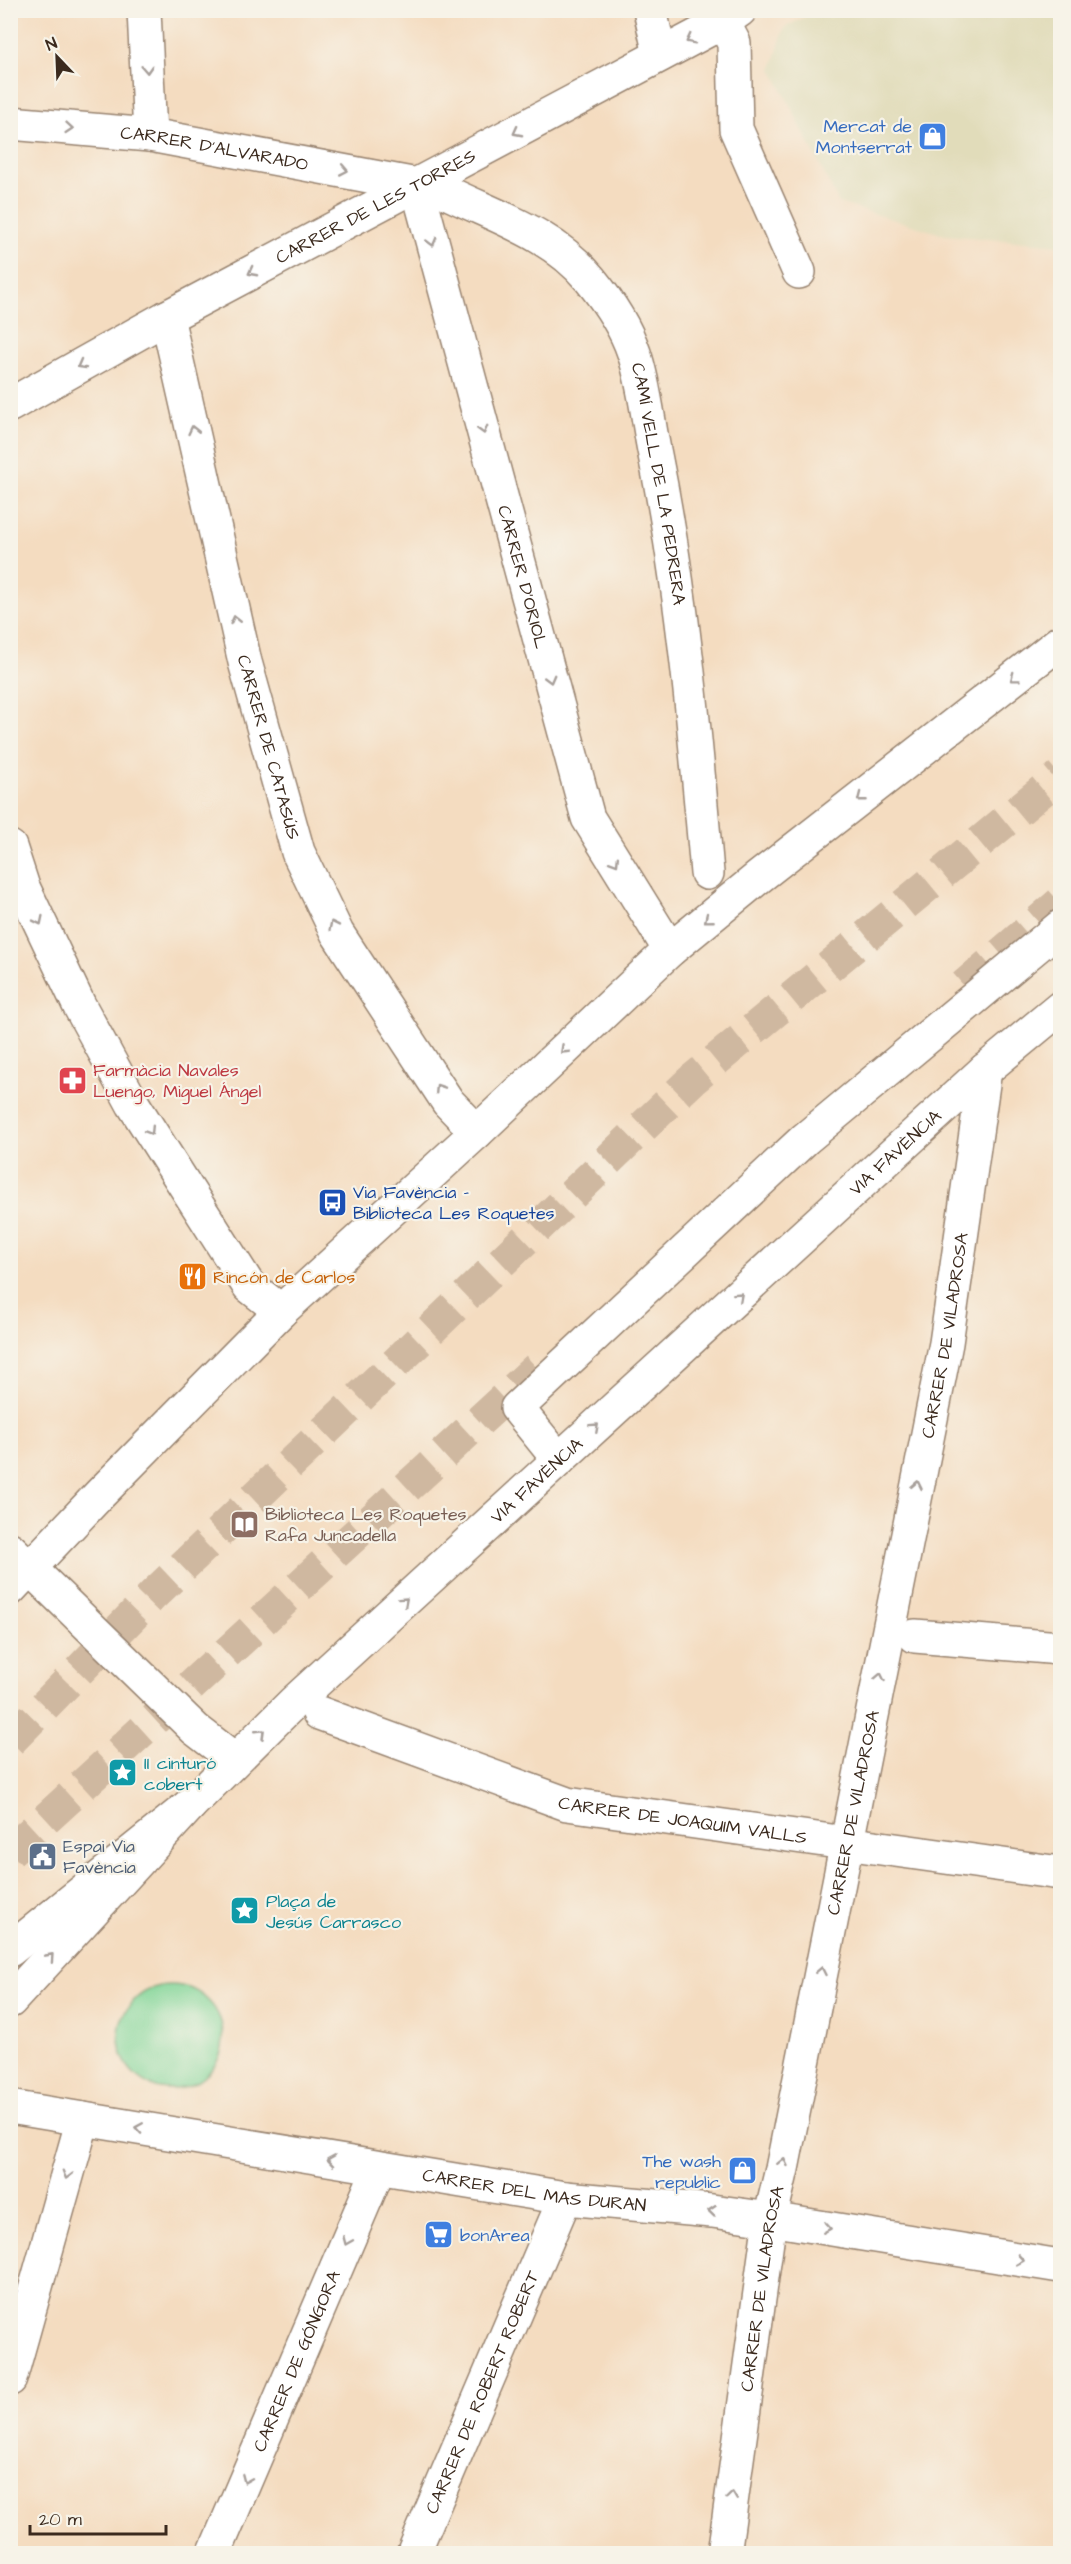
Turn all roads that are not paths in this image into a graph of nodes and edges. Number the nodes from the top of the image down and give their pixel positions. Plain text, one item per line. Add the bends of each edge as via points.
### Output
1 (144, 10) edge
2 (650, 10) edge
3 (732, 16) edge
4 (660, 55) junction
5 (10, 123) edge
6 (150, 135) junction
7 (431, 188) junction
8 (799, 272) dead end
9 (167, 317) junction
10 (10, 405) edge
11 (1060, 642) edge
12 (10, 848) edge
13 (707, 873) dead end
14 (1060, 927) edge
15 (670, 950) junction
16 (1060, 1008) edge
17 (985, 1070) junction
18 (477, 1132) junction
19 (282, 1311) junction
20 (560, 1460) junction
21 (18, 1568) edge
22 (915, 1636) dead end
23 (1060, 1648) edge
24 (319, 1713) dead end
25 (234, 1759) junction
26 (190, 1805) junction
27 (846, 1844) junction
28 (1060, 1873) edge
29 (10, 1950) edge
30 (10, 2001) edge
31 (10, 2107) edge
32 (83, 2119) junction
33 (379, 2168) junction
34 (565, 2198) junction
35 (770, 2219) junction
36 (1060, 2266) edge
37 (10, 2379) edge
38 (214, 2553) edge
39 (413, 2553) edge
40 (724, 2553) edge

1 -> 6 main road
2 - 4 main road
3 -> 4 main road, CARRER DE LES TORRES
3 - 8 main road via 736,129
4 -> 7 main road, CARRER DE LES TORRES
5 -> 6 main road, CARRER D'ALVARADO
6 -> 7 main road, CARRER D'ALVARADO
7 -> 9 main road, CARRER DE LES TORRES
7 - 13 main road, CAMÍ VELL DE LA PEDRERA via 528,229 560,250 589,278 615,312 634,353 684,618
7 -> 15 main road, CARRER D'ORIOL via 588,818
9 -> 10 main road, CARRER DE LES TORRES
18 -> 9 main road, CARRER DE CATASÚS via 448,1102 337,933 298,852 244,662
11 -> 15 main road
12 -> 19 main road via 33,909 133,1104 249,1286
14 - 20 main road via 805,1139 517,1408
15 -> 18 main road
16 - 17 main road, VIA FAVÈNCIA
20 -> 17 main road, VIA FAVÈNCIA
27 -> 17 main road, CARRER DE VILADROSA via 946,1342
18 - 19 main road
19 - 21 main road via 100,1494
25 -> 20 main road, VIA FAVÈNCIA
21 - 25 main road via 133,1668 195,1729
22 - 23 main road
24 - 27 main road, CARRER DE JOAQUIM VALLS via 567,1804
25 - 26 main road, VIA FAVÈNCIA
26 - 29 main road
30 -> 26 main road, VIA FAVÈNCIA
27 - 28 main road, CARRER DE JOAQUIM VALLS
35 -> 27 main road, CARRER DE VILADROSA
31 - 32 main road, CARRER DEL MAS DURAN
33 -> 32 main road, CARRER DEL MAS DURAN
32 -> 37 main road
33 - 34 main road, CARRER DEL MAS DURAN
33 -> 38 main road, CARRER DE GÓNGORA
35 -> 34 main road, CARRER DEL MAS DURAN
34 - 39 main road, CARRER DE ROBERT ROBERT
35 -> 36 main road, CARRER DEL MAS DURAN
40 -> 35 main road, CARRER DE VILADROSA

